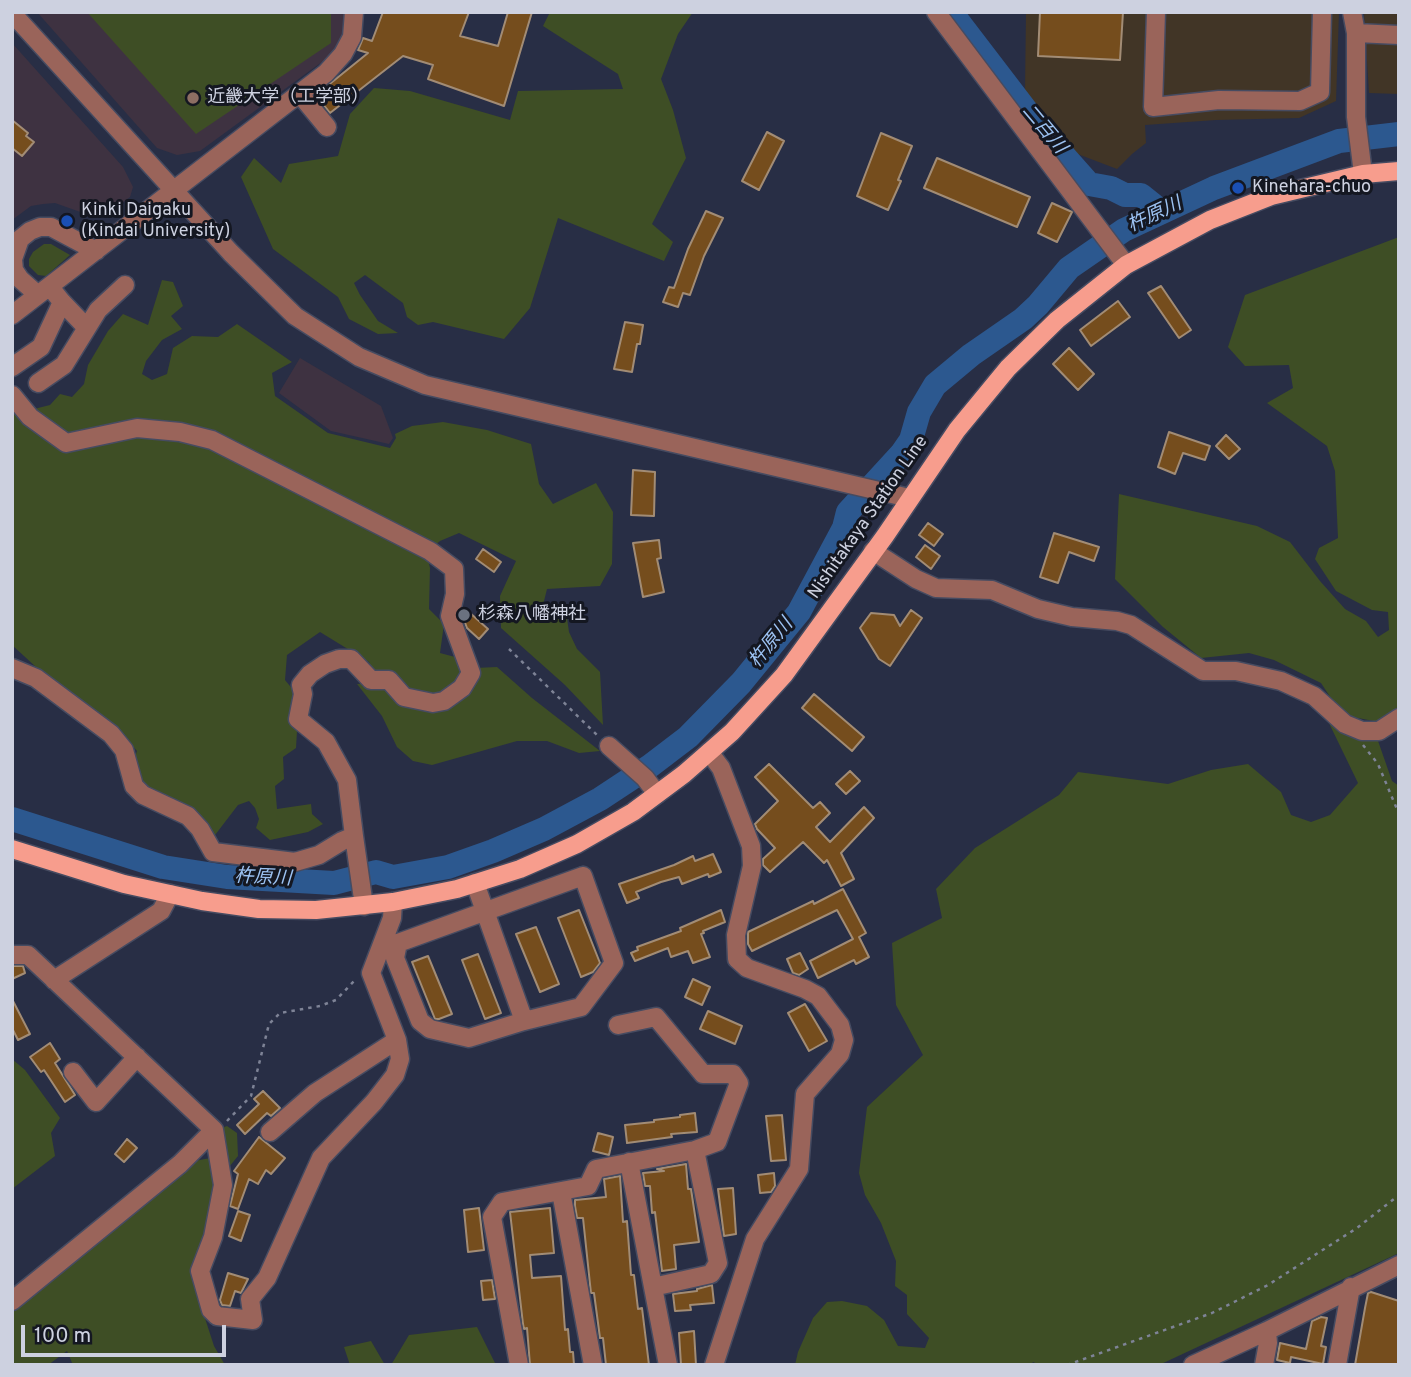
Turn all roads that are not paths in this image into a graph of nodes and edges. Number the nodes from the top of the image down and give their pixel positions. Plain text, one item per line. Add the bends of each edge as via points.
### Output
1 (354, 12) edge
2 (936, 12) edge
3 (1156, 12) edge
4 (1322, 12) edge
5 (1352, 12) edge
6 (12, 13) edge
7 (1356, 33) junction
8 (1399, 34) edge
9 (299, 93) junction
10 (327, 127) dead end
11 (1363, 165) junction
12 (1399, 171) edge
13 (174, 190) junction
14 (96, 251) junction
15 (1126, 265) junction
16 (125, 285) dead end
17 (31, 301) edge
18 (62, 302) junction
19 (86, 327) junction
20 (12, 367) edge
21 (38, 383) dead end
22 (12, 395) edge
23 (909, 498) junction
24 (873, 551) junction
25 (12, 668) edge
26 (1399, 718) edge
27 (608, 746) road end
28 (709, 752) junction
29 (657, 794) junction
30 (354, 836) junction
31 (12, 849) edge
32 (475, 883) junction
33 (170, 894) junction
34 (393, 902) junction
35 (364, 906) junction
36 (484, 911) junction
37 (12, 956) edge
38 (54, 979) junction
39 (524, 1021) junction
40 (618, 1025) dead end
41 (397, 1040) junction
42 (137, 1057) junction
43 (73, 1072) dead end
44 (214, 1130) junction
45 (270, 1132) dead end
46 (695, 1150) junction
47 (629, 1162) junction
48 (561, 1192) junction
49 (1399, 1265) edge
50 (653, 1287) junction
51 (1351, 1287) junction
52 (12, 1301) edge
53 (1268, 1331) junction
54 (519, 1365) edge
55 (593, 1365) edge
56 (668, 1365) edge
57 (714, 1365) edge
58 (1193, 1365) edge
59 (1264, 1365) edge
60 (1337, 1365) edge

1 - 9 street via 352,37 343,54
2 - 15 street
3 - 4 street via 1153,107 1219,100 1300,101 1320,92
5 - 7 street
6 - 13 street
7 - 8 street
7 - 11 street via 1356,117
9 - 10 street
9 - 13 street
11 - 12 main road, Nishitakaya Station Line
11 - 15 main road, Nishitakaya Station Line via 1210,220
13 - 14 street
13 - 23 street via 295,316 359,357 425,385
14 - 17 street
14 - 17 street via 51,227 30,231 20,239 12,259
15 - 23 main road, Nishitakaya Station Line via 1057,320 1008,368
16 - 19 street
17 - 18 street
18 - 19 street
18 - 20 street via 41,347
19 - 21 street via 64,365
22 - 30 street via 30,417 66,443 137,428 212,440 430,551 454,569 450,616 471,673 462,688 433,703 404,697 388,680 371,680 351,659 317,668 300,685 303,694 298,719 326,742 347,780
23 - 24 main road, Nishitakaya Station Line
24 - 26 street via 936,588 992,590 1049,612 1131,625 1203,671 1236,671 1280,681 1314,696 1345,724 1363,731 1378,731
24 - 28 main road, Nishitakaya Station Line via 784,675
25 - 30 street via 36,678 111,734 124,750 134,786 188,816 213,852 296,862
27 - 29 street
28 - 29 main road, Nishitakaya Station Line
28 - 57 street via 721,768 751,846 752,866 736,935 737,959 747,968 818,996 844,1040 841,1054 805,1094 799,1169 755,1239
29 - 32 main road, Nishitakaya Station Line via 577,844
30 - 35 street
31 - 33 main road, Nishitakaya Station Line
32 - 34 main road, Nishitakaya Station Line
32 - 36 street
33 - 35 main road, Nishitakaya Station Line via 259,909
33 - 38 street via 161,911
34 - 35 main road, Nishitakaya Station Line
34 - 41 street via 392,918 371,974
36 - 39 street
36 - 39 street via 398,943 395,958 420,1021 430,1029 469,1038
36 - 39 street via 583,876 614,963 581,1007
37 - 38 street via 28,955
38 - 42 street
40 - 46 street via 656,1017 703,1074 733,1074 739,1083 717,1142
41 - 44 street via 400,1059 395,1075 321,1158 267,1278 250,1299 253,1320 217,1316 211,1310 201,1271 223,1185
41 - 45 street via 315,1093
42 - 43 street via 96,1102
42 - 44 street
44 - 52 street via 180,1164
46 - 47 street
46 - 50 street via 718,1264 711,1274
47 - 48 street via 596,1168 587,1186
47 - 50 street
48 - 54 street via 502,1202 492,1217
48 - 55 street
49 - 51 street
50 - 56 street
51 - 53 street
51 - 60 street
53 - 58 street
53 - 59 street

